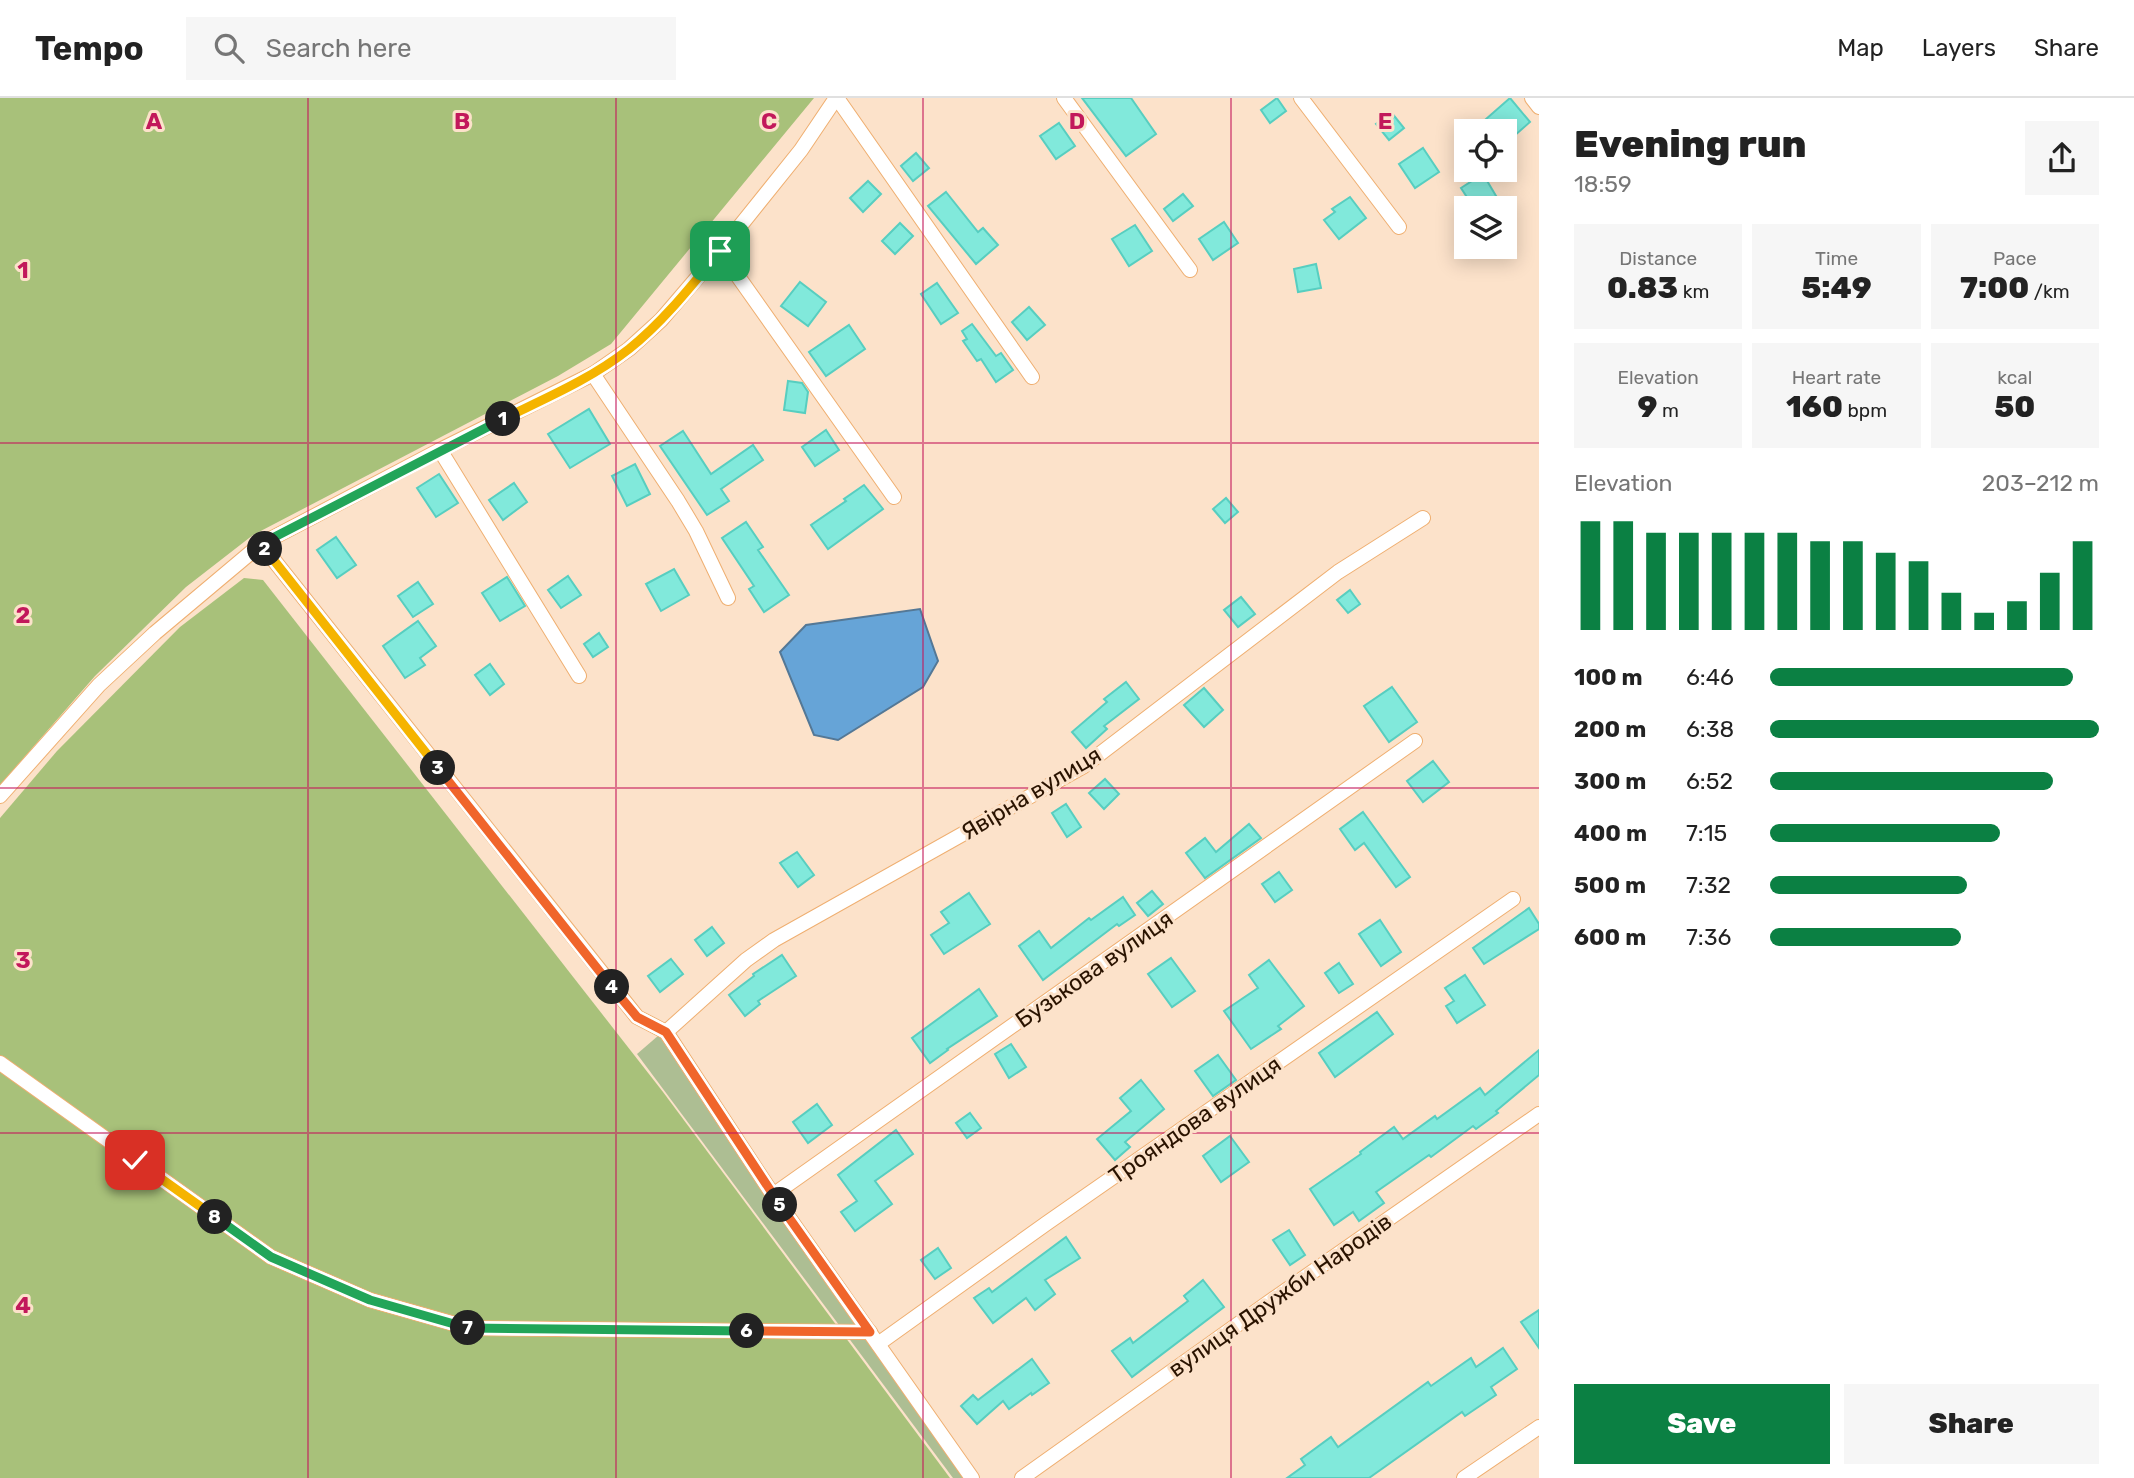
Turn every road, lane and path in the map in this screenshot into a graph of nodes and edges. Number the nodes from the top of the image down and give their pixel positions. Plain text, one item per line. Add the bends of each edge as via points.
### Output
1 (836, 98) edge
2 (1063, 98) edge
3 (1301, 98) edge
4 (1532, 98) edge
5 (1539, 107) edge
6 (1399, 227) dead end
7 (720, 251) junction
8 (1190, 270) dead end
9 (593, 374) junction
10 (1032, 377) dead end
11 (440, 450) junction
12 (894, 496) dead end
13 (1423, 518) dead end
14 (261, 544) junction
15 (728, 598) dead end
16 (579, 676) dead end
17 (1415, 741) dead end
18 (0, 796) edge
19 (1513, 899) dead end
20 (666, 1032) junction
21 (0, 1063) edge
22 (1539, 1114) edge
23 (773, 1195) junction
24 (874, 1338) junction
25 (1539, 1427) edge
26 (972, 1478) edge
27 (1022, 1478) edge
28 (1464, 1478) edge

1 - 7 street via 801,150
1 - 10 street
2 - 8 street
3 - 6 street
4 - 5 street
7 - 9 street via 661,320
7 - 12 street
9 - 11 street
9 - 15 street via 678,501
11 - 14 street
11 - 16 street
13 - 20 street, Явірна вулиця via 1338,572 1084,766 774,940
14 - 18 street via 99,685
14 - 20 street via 637,1017
17 - 23 street, Бузькова вулиця
19 - 24 street, Трояндова вулиця
20 - 23 street
21 - 24 street via 271,1257 370,1300 469,1328
22 - 27 street, вулиця Дружби Народів
23 - 24 street
24 - 26 street
25 - 28 street

